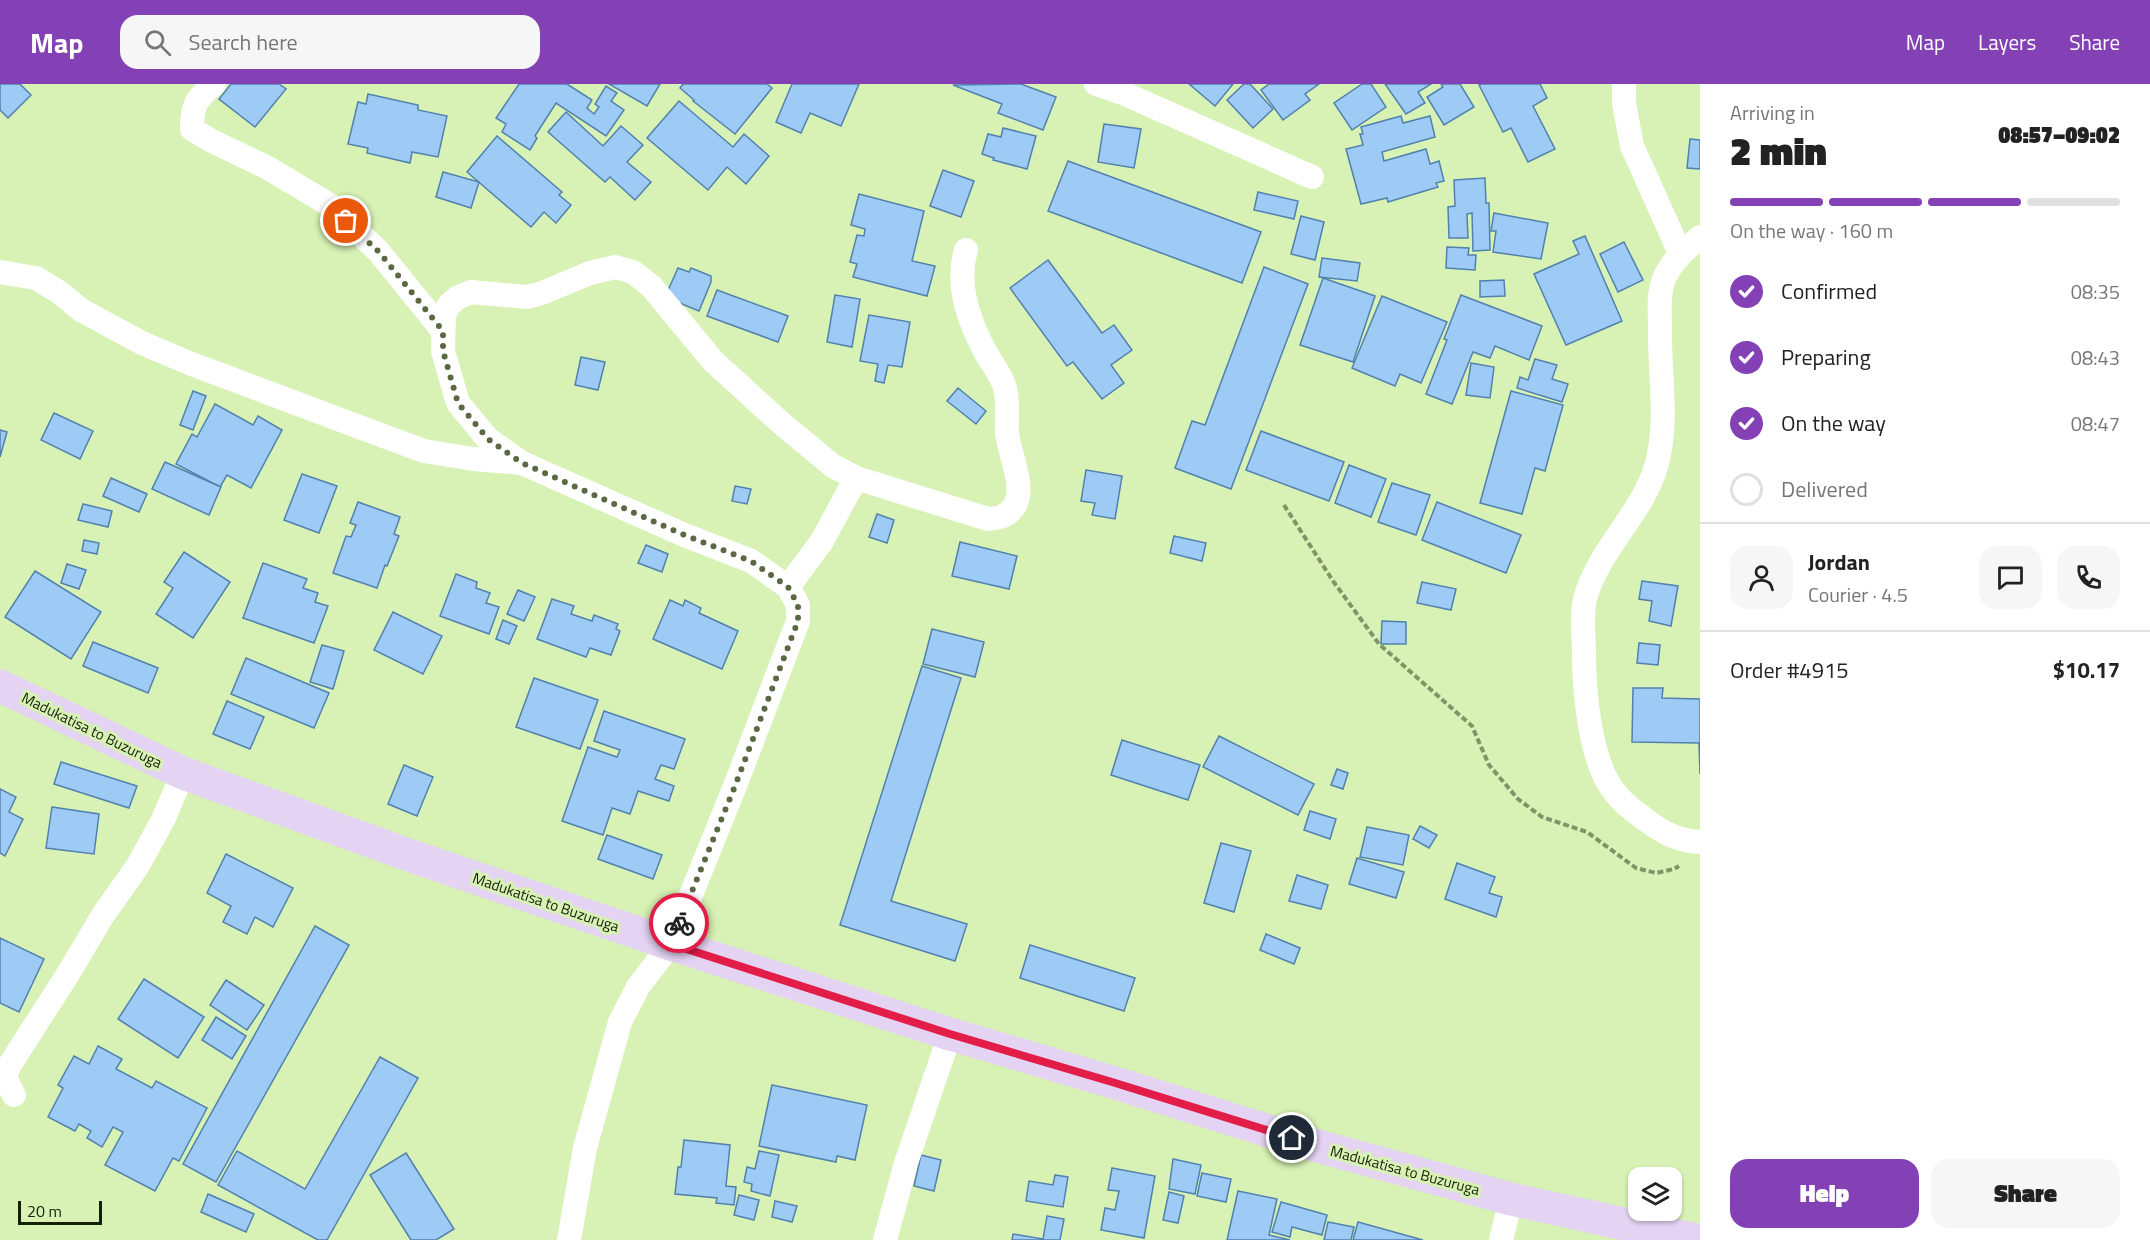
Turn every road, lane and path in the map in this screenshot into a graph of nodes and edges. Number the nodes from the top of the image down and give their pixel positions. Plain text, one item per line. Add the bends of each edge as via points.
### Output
1 (214, 84) edge
2 (1096, 84) edge
3 (1624, 84) edge
4 (1312, 177) dead end
5 (1700, 237) edge
6 (966, 250) dead end
7 (1680, 253) junction
8 (0, 272) edge
9 (443, 331) junction
10 (522, 463) junction
11 (856, 478) junction
12 (1284, 505) dead end
13 (788, 587) junction
14 (0, 686) edge
15 (183, 773) junction
16 (1700, 842) edge
17 (1683, 864) dead end
18 (671, 944) junction
19 (950, 1034) junction
20 (14, 1095) dead end
21 (1511, 1199) junction
22 (569, 1240) edge
23 (885, 1240) edge
24 (1501, 1240) edge
25 (1697, 1240) edge

1 - 9 street via 198,97 192,112 192,129 330,205 379,252
2 - 4 street
3 - 7 street via 1632,146
5 - 7 street
6 - 11 street via 961,280 966,304 975,333 1005,385 1007,432 1019,485 1016,502 1004,516 988,519
7 - 16 street via 1663,282 1659,312 1664,408 1658,459 1644,494 1597,568 1585,601 1584,691 1596,753 1611,789 1624,804 1664,833
8 - 10 street via 36,278 81,310 151,347 424,451
9 - 10 street via 443,351 458,403 488,439
9 - 11 street via 449,305 471,292 527,297 606,269 633,272 651,286 713,362 815,452
10 - 13 street via 751,561
11 - 13 street via 822,541
12 - 17 path via 1379,644 1473,726 1489,765 1518,799 1542,817 1587,832 1636,868 1656,873
13 - 18 street via 798,605 798,621
14 - 15 main road, Madukatisa to Buzuruga
15 - 18 main road, Madukatisa to Buzuruga
15 - 20 street via 137,867 9,1066 5,1078
18 - 19 main road, Madukatisa to Buzuruga
18 - 22 street via 638,987 620,1022 585,1148
19 - 21 main road, Madukatisa to Buzuruga via 1314,1145
19 - 23 street via 906,1163
21 - 24 street
21 - 25 main road, Madukatisa to Buzuruga

